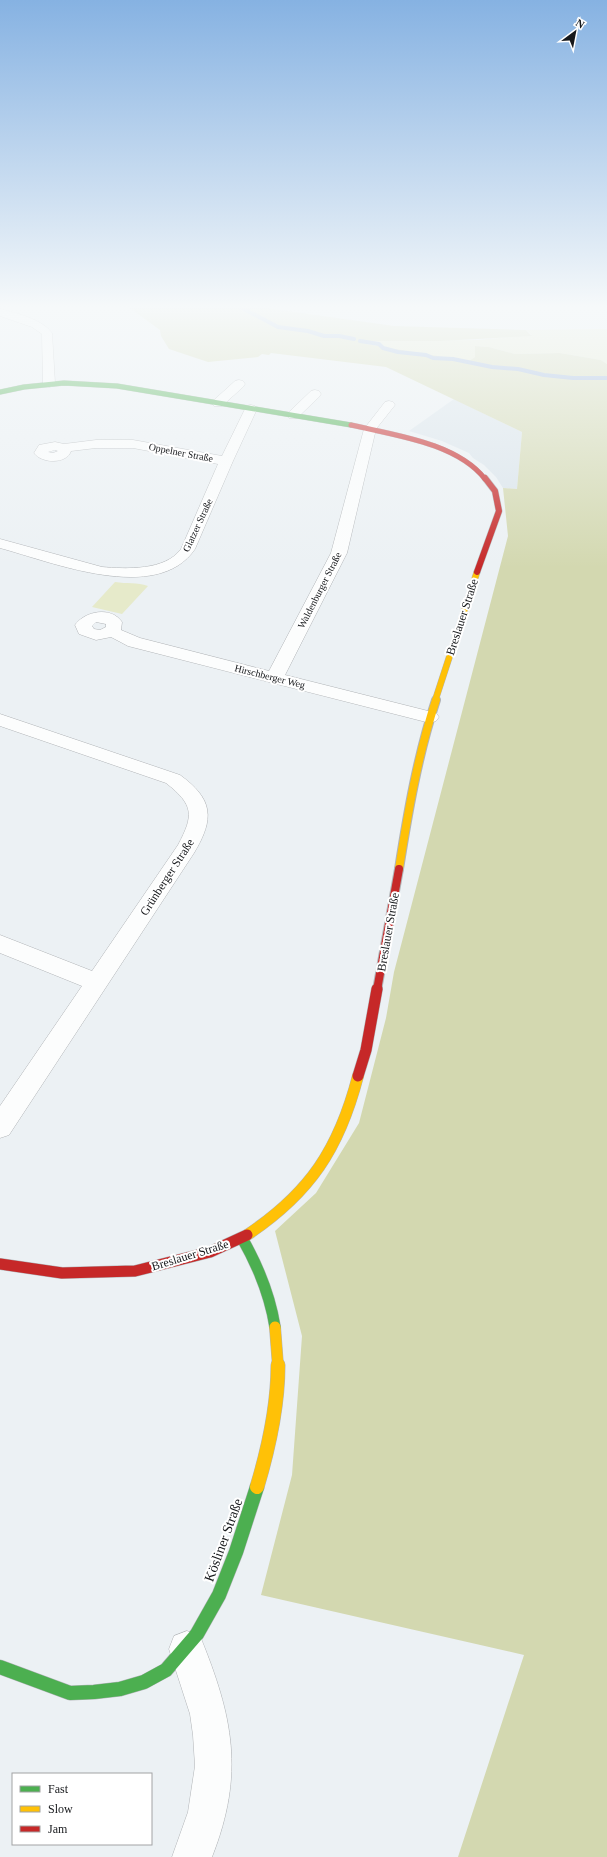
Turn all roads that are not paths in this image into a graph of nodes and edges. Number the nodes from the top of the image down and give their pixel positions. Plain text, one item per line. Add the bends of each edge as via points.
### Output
1 (315, 394) dead end
2 (168, 395) edge
3 (227, 395) edge
4 (218, 403) junction
5 (389, 405) dead end
6 (251, 409) junction
7 (293, 415) junction
8 (370, 429) junction
9 (64, 448) dead end
10 (226, 461) junction
11 (0, 543) edge
12 (111, 631) dead end
13 (274, 677) junction
14 (430, 716) junction
15 (0, 720) edge
16 (0, 944) edge
17 (97, 983) junction
18 (0, 1127) edge
19 (242, 1238) junction
20 (0, 1264) edge
21 (187, 1649) junction
22 (0, 1667) edge
23 (192, 1857) edge

1 - 7 street
2 - 4 street, Breslauer Straße
3 - 4 street
4 - 6 street, Breslauer Straße
5 - 8 street
6 - 7 street, Breslauer Straße
6 - 10 street, Glatzer Straße
7 - 8 street, Breslauer Straße
8 - 13 street, Waldenburger Straße via 339,553
8 - 14 street, Breslauer Straße via 416,440 462,458 476,468 495,491 499,511
9 - 10 street, Oppelner Straße via 96,444 133,444
10 - 11 street, Glatzer Straße via 188,549 175,562 166,566 143,572 101,571
12 - 13 street, Hirschberger Weg via 134,642
13 - 14 street, Hirschberger Weg
14 - 19 street, Breslauer Straße via 409,808 391,921 366,1050 346,1119 330,1152 302,1191 270,1221
15 - 17 street, Grünberger Straße via 174,779 193,795 199,809 198,828 187,848
16 - 17 street
17 - 18 street, Grünberger Straße
19 - 20 street, Breslauer Straße via 210,1252 135,1271 62,1273
19 - 21 street, Kösliner Straße via 258,1266 274,1318 278,1381 271,1442 228,1575 200,1632
21 - 22 street, Kösliner Straße via 166,1670 116,1690 81,1694 70,1693
21 - 23 street via 212,1733 215,1771 208,1812

